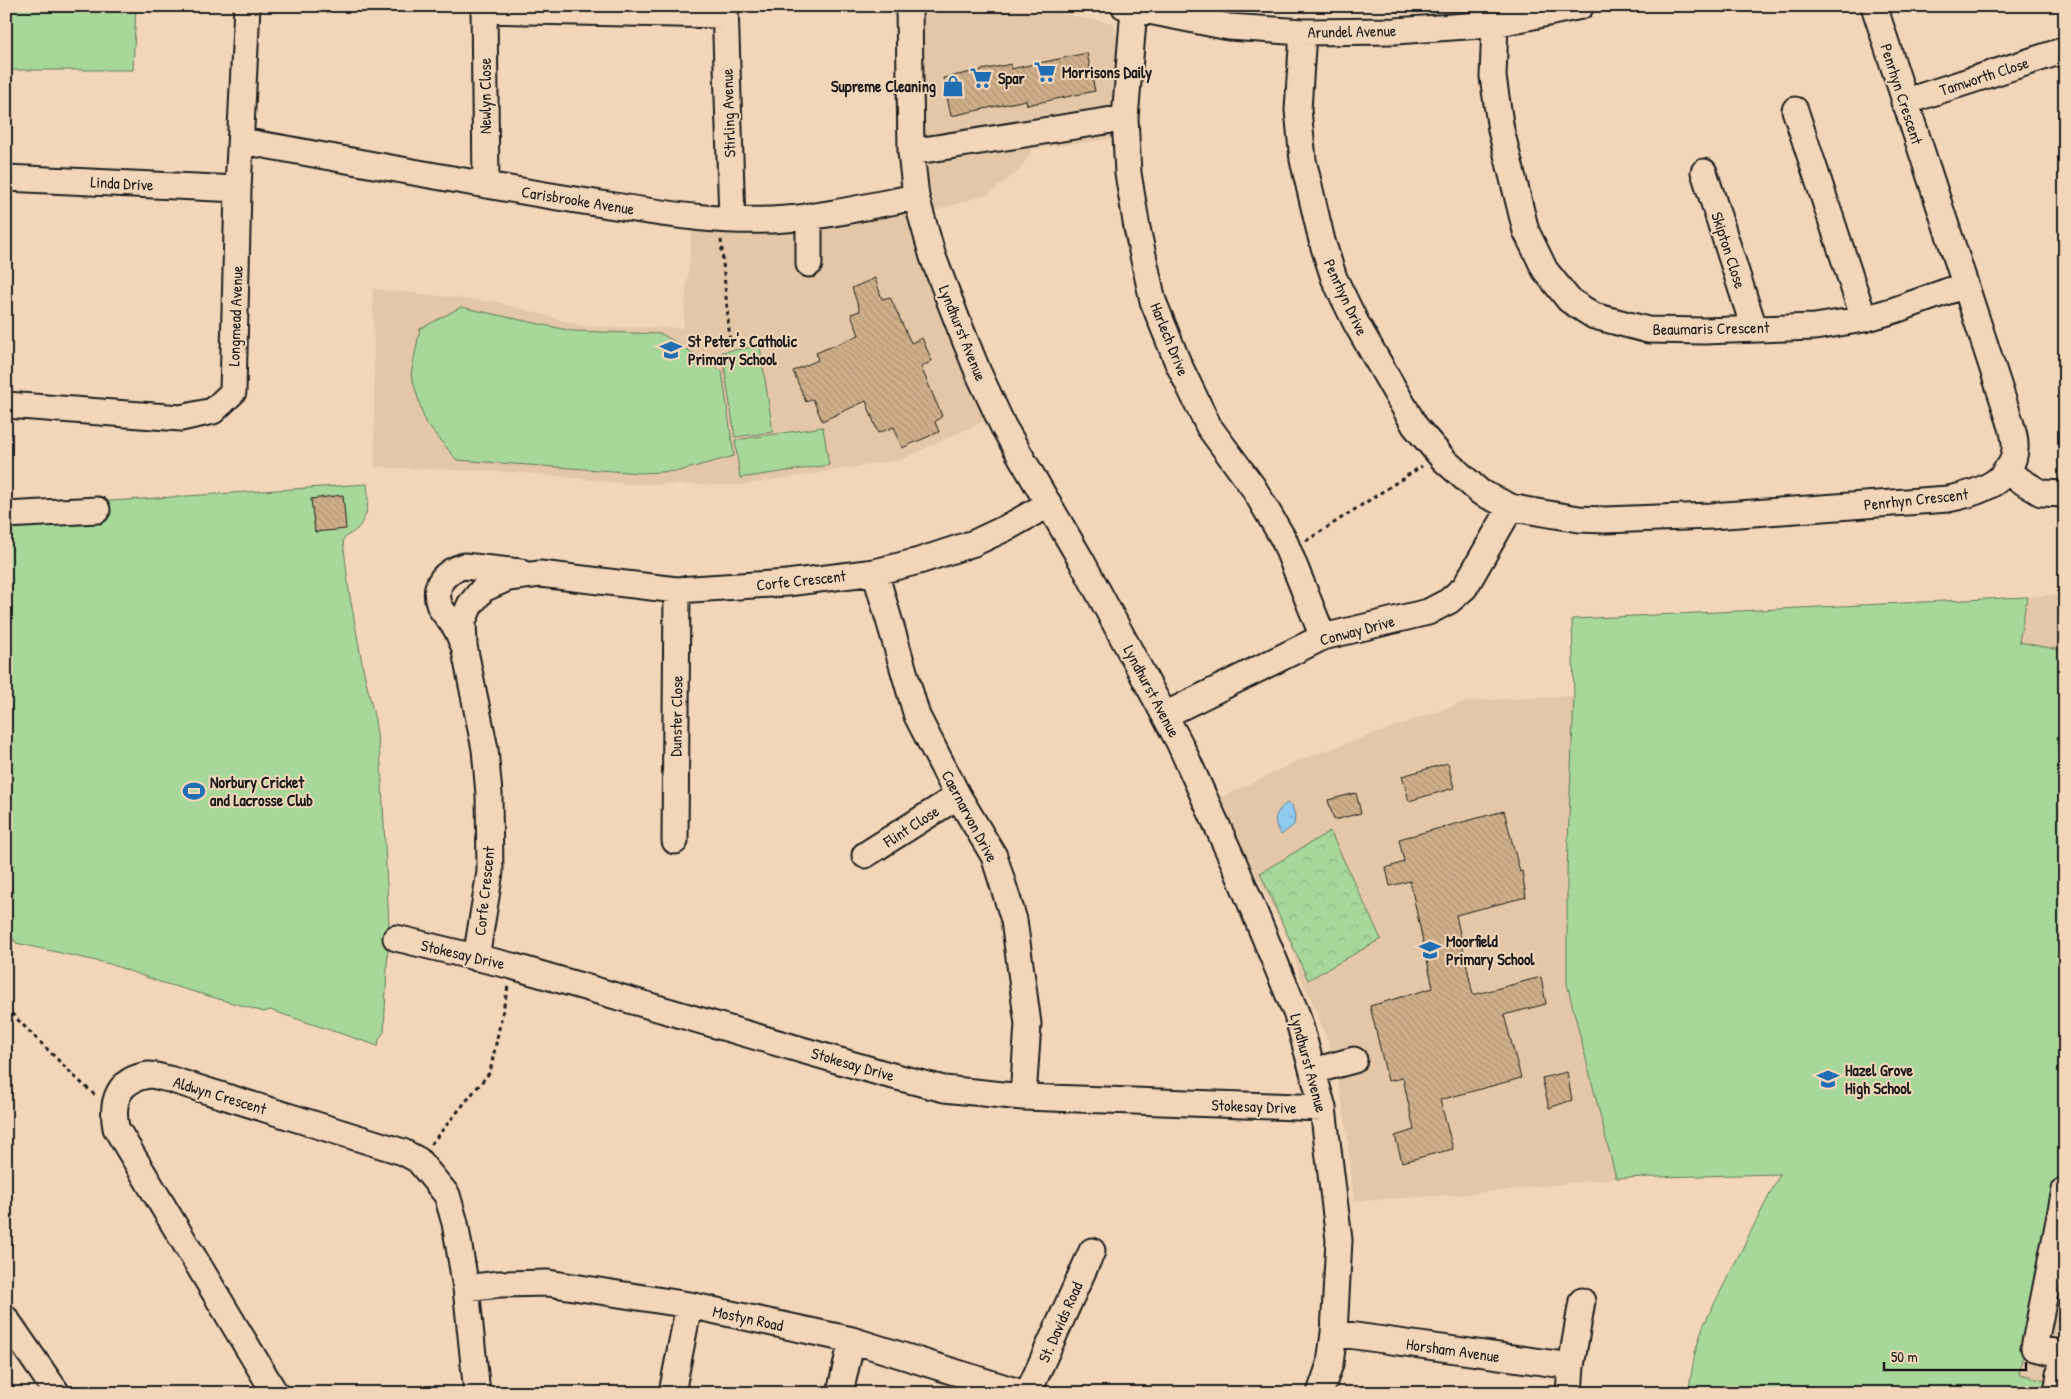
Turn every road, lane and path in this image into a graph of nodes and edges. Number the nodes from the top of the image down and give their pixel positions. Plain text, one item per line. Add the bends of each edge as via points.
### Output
1 (247, 6) edge
2 (909, 6) edge
3 (1581, 6) edge
4 (1874, 6) edge
5 (1129, 7) edge
6 (484, 8) edge
7 (724, 11) edge
8 (1496, 24) junction
9 (1303, 32) junction
10 (2065, 50) edge
11 (1904, 102) junction
12 (1796, 110) dead end
13 (1125, 118) junction
14 (242, 141) junction
15 (911, 152) junction
16 (1704, 172) dead end
17 (6, 178) edge
18 (486, 185) junction
19 (238, 189) junction
20 (916, 197) junction
21 (809, 216) junction
22 (726, 219) junction
23 (809, 264) dead end
24 (1965, 285) junction
25 (1864, 319) junction
26 (1754, 328) junction
27 (730, 341) dead end
28 (6, 406) edge
29 (1440, 454) junction
30 (2005, 472) junction
31 (2065, 494) edge
32 (1049, 504) junction
33 (1511, 507) junction
34 (97, 510) dead end
35 (6, 515) edge
36 (1289, 552) junction
37 (875, 572) junction
38 (540, 574) junction
39 (677, 590) junction
40 (1323, 637) junction
41 (464, 646) junction
42 (1165, 715) junction
43 (958, 796) junction
44 (675, 842) dead end
45 (865, 855) dead end
46 (6, 930) edge
47 (396, 938) dead end
48 (476, 958) junction
49 (512, 966) junction
50 (6, 971) edge
51 (6, 1008) edge
52 (1354, 1060) dead end
53 (1313, 1071) junction
54 (1023, 1098) junction
55 (1323, 1108) junction
56 (113, 1111) junction
57 (418, 1160) junction
58 (2065, 1190) edge
59 (1092, 1251) dead end
60 (466, 1288) junction
61 (1582, 1301) dead end
62 (689, 1305) junction
63 (6, 1319) edge
64 (1334, 1333) junction
65 (852, 1340) junction
66 (1571, 1366) junction
67 (57, 1393) edge
68 (275, 1393) edge
69 (477, 1393) edge
70 (672, 1393) edge
71 (840, 1393) edge
72 (1022, 1393) edge
73 (1028, 1393) edge
74 (1320, 1393) edge
75 (1569, 1393) edge
76 (2057, 1393) edge

1 - 14 street, Longmead Avenue
2 - 15 street, Lyndhurst Avenue
3 - 8 street, Arundel Avenue
4 - 11 street, Penrhyn Crescent
5 - 9 street, Arundel Avenue via 1229,27
5 - 13 street, Harlech Drive
6 - 7 street
6 - 18 street, Newlyn Close
7 - 22 street, Stirling Avenue
8 - 9 street, Arundel Avenue via 1395,31
8 - 26 street, Beaumaris Crescent via 1493,77 1501,130 1526,231 1545,270 1569,300 1594,316 1648,330
9 - 29 street, Penrhyn Drive via 1298,110 1303,160 1334,278 1356,323 1416,426
10 - 11 street, Tamworth Close
11 - 24 street, Penrhyn Crescent
12 - 25 street
13 - 15 street
13 - 36 street, Harlech Drive via 1137,228 1153,301 1209,427 1253,487
14 - 18 street, Carisbrooke Avenue
14 - 19 street, Longmead Avenue
15 - 20 street, Lyndhurst Avenue
16 - 26 street, Skipton Close
17 - 19 street, Linda Drive
18 - 22 street, Carisbrooke Avenue via 652,212
19 - 28 street, Longmead Avenue via 233,392 213,410 181,418
20 - 21 street, Carisbrooke Avenue
20 - 32 street, Lyndhurst Avenue via 933,257 978,372 1003,426
21 - 22 street, Carisbrooke Avenue via 785,220
21 - 23 street
22 - 27 path
24 - 25 street, Beaumaris Crescent
24 - 30 street, Penrhyn Crescent via 2015,438 2015,451
25 - 26 street, Beaumaris Crescent via 1816,327
29 - 33 street, Penrhyn Drive via 1480,492
29 - 36 path
30 - 31 street via 2041,493
30 - 33 street, Penrhyn Crescent via 1997,481 1975,494 1938,500 1605,520 1572,518
32 - 37 street, Corfe Crescent via 974,544
32 - 42 street, Lyndhurst Avenue
33 - 40 street, Conway Drive via 1465,587 1449,601 1428,612
34 - 35 street
36 - 40 street, Harlech Drive
37 - 39 street, Corfe Crescent via 787,583
37 - 43 street, Caernarvon Drive via 917,716
38 - 39 street, Corfe Crescent
38 - 41 street, Corfe Crescent via 508,578 483,590 470,605 464,622
38 - 41 street, Corfe Crescent via 464,566 442,577 438,590 439,605 455,626
39 - 44 street, Dunster Close
40 - 42 street, Conway Drive
41 - 48 street, Corfe Crescent via 485,749 489,794 490,872
42 - 53 street, Lyndhurst Avenue via 1234,863 1297,1015
43 - 45 street, Flint Close
43 - 54 street, Caernarvon Drive via 994,856 1014,920 1028,1024
46 - 50 path via 12,940
47 - 48 street, Stokesay Drive
48 - 49 street, Stokesay Drive
49 - 54 street, Stokesay Drive via 885,1074 944,1089
49 - 57 path via 490,1072
51 - 56 path
52 - 53 street
53 - 55 street, Lyndhurst Avenue
54 - 55 street, Stokesay Drive
55 - 64 street, Lyndhurst Avenue via 1339,1240
56 - 57 street, Aldwyn Crescent via 124,1087 132,1080 151,1075 403,1152
56 - 68 street via 116,1128
57 - 60 street, Aldwyn Crescent via 447,1195
58 - 76 street via 2034,1348 2063,1354
59 - 73 street, St. Davids Road
60 - 62 street, Mostyn Road via 548,1283
60 - 69 street, Aldwyn Crescent
61 - 66 street
62 - 65 street, Mostyn Road
62 - 70 street
63 - 67 street
64 - 66 street, Horsham Avenue
64 - 74 street, Lyndhurst Avenue via 1330,1364
65 - 71 street
65 - 72 street, Mostyn Road
66 - 75 street

